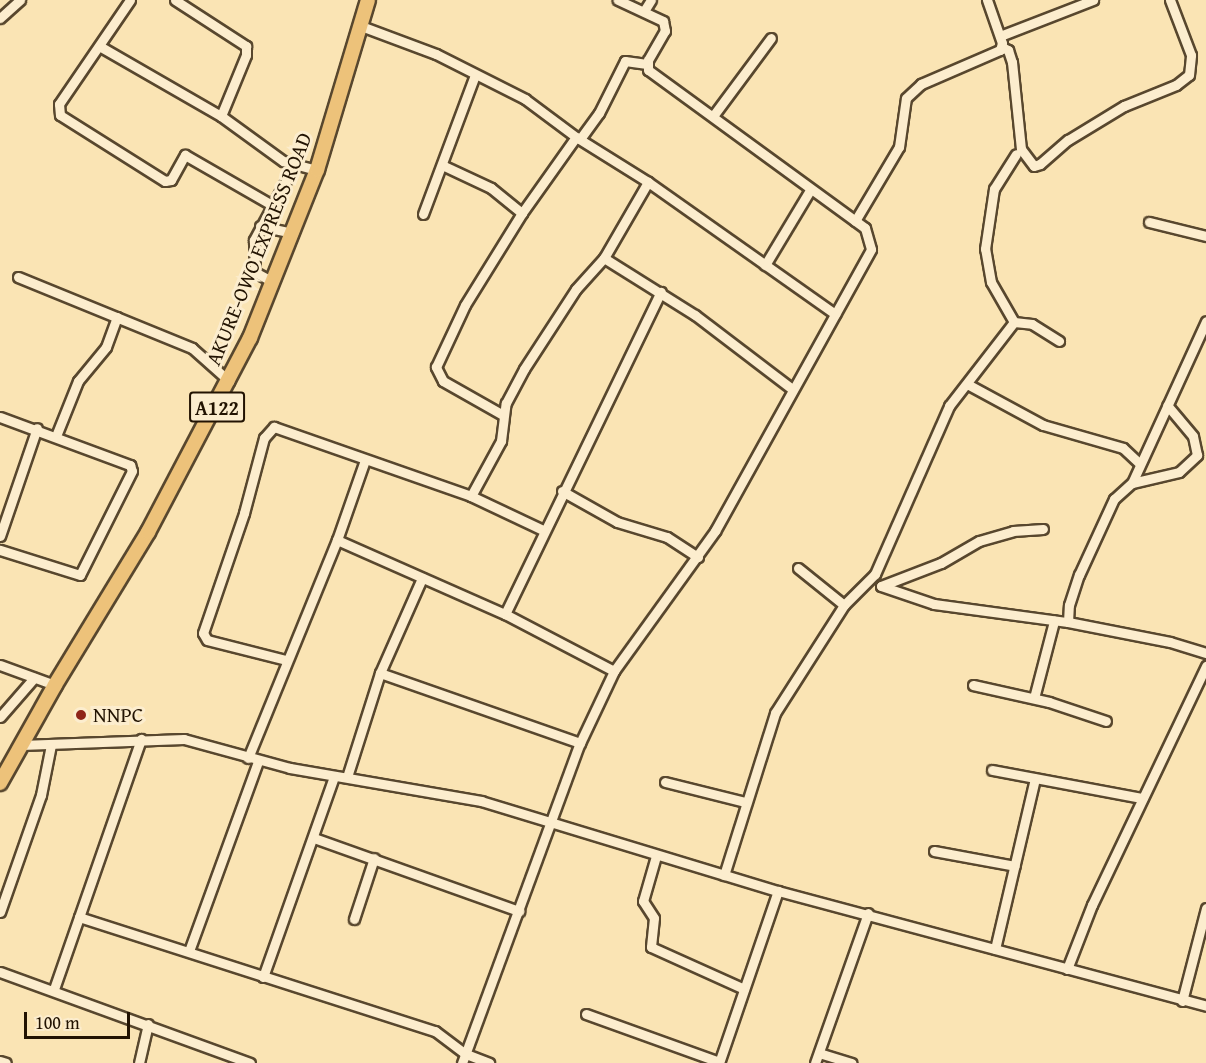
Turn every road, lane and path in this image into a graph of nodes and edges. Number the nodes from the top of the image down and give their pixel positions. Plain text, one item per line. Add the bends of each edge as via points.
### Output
1 (20, 0) edge
2 (130, 0) edge
3 (175, 0) edge
4 (368, 0) edge
5 (618, 0) edge
6 (651, 0) edge
7 (987, 0) edge
8 (1093, 0) edge
9 (1170, 0) edge
10 (644, 11) junction
11 (0, 18) edge
12 (362, 26) junction
13 (1000, 36) junction
14 (771, 38) dead end
15 (101, 47) junction
16 (1002, 47) junction
17 (647, 64) junction
18 (475, 75) junction
19 (221, 116) junction
20 (713, 116) junction
21 (578, 138) junction
22 (1016, 154) dead end
23 (295, 164) junction
24 (442, 165) junction
25 (317, 170) junction
26 (648, 182) junction
27 (810, 190) junction
28 (272, 205) junction
29 (522, 213) junction
30 (423, 214) dead end
31 (855, 221) junction
32 (1149, 222) dead end
33 (260, 226) junction
34 (292, 233) junction
35 (1206, 236) edge
36 (604, 258) junction
37 (765, 265) junction
38 (18, 277) dead end
39 (273, 282) junction
40 (661, 292) junction
41 (835, 314) junction
42 (117, 317) junction
43 (1206, 321) edge
44 (1014, 322) junction
45 (1059, 341) dead end
46 (229, 381) junction
47 (969, 385) junction
48 (792, 390) junction
49 (1167, 405) junction
50 (504, 415) junction
51 (0, 417) edge
52 (37, 428) junction
53 (56, 436) junction
54 (365, 460) junction
55 (1140, 464) junction
56 (1132, 483) junction
57 (562, 491) junction
58 (471, 496) junction
59 (1043, 529) dead end
60 (543, 530) junction
61 (0, 536) edge
62 (337, 540) junction
63 (0, 550) edge
64 (698, 557) junction
65 (798, 568) dead end
66 (422, 578) junction
67 (868, 585) junction
68 (881, 586) junction
69 (844, 605) junction
70 (505, 614) junction
71 (1054, 621) junction
72 (1068, 622) junction
73 (1206, 653) edge
74 (286, 660) junction
75 (0, 665) edge
76 (1206, 666) edge
77 (614, 671) junction
78 (380, 673) junction
79 (34, 678) junction
80 (55, 685) junction
81 (973, 685) dead end
82 (1034, 699) junction
83 (0, 717) edge
84 (1106, 722) dead end
85 (141, 739) junction
86 (580, 743) junction
87 (21, 745) junction
88 (51, 745) junction
89 (253, 759) junction
90 (992, 770) dead end
91 (334, 777) junction
92 (347, 777) junction
93 (1035, 779) junction
94 (665, 782) dead end
95 (0, 783) edge
96 (1142, 798) junction
97 (745, 802) junction
98 (551, 820) junction
99 (314, 838) junction
100 (934, 851) dead end
101 (656, 856) junction
102 (374, 858) junction
103 (1015, 866) junction
104 (724, 875) junction
105 (778, 891) junction
106 (519, 911) junction
107 (0, 912) edge
108 (1206, 912) edge
109 (868, 913) junction
110 (79, 917) junction
111 (354, 919) dead end
112 (995, 949) junction
113 (189, 951) junction
114 (1067, 969) junction
115 (0, 972) edge
116 (263, 977) junction
117 (54, 989) junction
118 (744, 989) junction
119 (1182, 1001) junction
120 (1206, 1006) edge
121 (586, 1014) dead end
122 (148, 1024) junction
123 (819, 1053) junction
124 (464, 1058) edge
125 (0, 1060) edge
126 (719, 1062) edge
127 (6, 1063) edge
128 (139, 1063) edge
129 (250, 1063) edge
130 (489, 1063) edge
131 (815, 1063) edge
132 (852, 1063) edge

1 - 11 street
2 - 15 street
3 - 19 street via 246,46
4 - 12 highway, AKURE-OWO EXPRESS ROAD / A122
5 - 10 street
6 - 10 street
7 - 13 street
8 - 13 street
9 - 16 street via 1191,55 1189,75 1176,85 1129,103 1034,166 1021,148 1012,62 1008,50
10 - 17 street via 665,26
12 - 18 street via 436,54
12 - 25 highway, AKURE-OWO EXPRESS ROAD / A122
13 - 16 street
14 - 20 street
15 - 19 street
15 - 28 street via 59,104 60,115 165,181 171,180 185,155
16 - 31 street via 983,60 921,84 906,98 899,147
17 - 20 street via 648,70 684,99
17 - 21 street via 625,61 599,112
18 - 21 street via 530,102
18 - 24 street
19 - 23 street via 267,151
20 - 27 street
21 - 26 street
21 - 29 street
22 - 44 street via 1010,170 994,187 985,249 991,282
23 - 25 street
23 - 28 street
24 - 29 street via 491,188
24 - 30 street
25 - 34 highway, AKURE-OWO EXPRESS ROAD / A122
26 - 36 street
26 - 37 street
27 - 31 street
27 - 37 street
28 - 33 street
29 - 50 street via 465,305 436,367 443,381
31 - 41 street via 869,233 871,249
32 - 35 street
33 - 34 street
33 - 39 street via 254,240 253,268 258,276
34 - 39 highway, AKURE-OWO EXPRESS ROAD / A122
36 - 40 street
36 - 50 street via 576,290 524,369
37 - 41 street
38 - 42 street
39 - 46 highway, AKURE-OWO EXPRESS ROAD / A122
40 - 48 street
40 - 57 street
41 - 48 street
42 - 46 street via 198,351
42 - 53 street via 106,347 78,381
43 - 49 street
44 - 45 street via 1032,324
44 - 47 street
46 - 80 highway, AKURE-OWO EXPRESS ROAD / A122 via 148,532
47 - 55 street via 1043,425 1123,448
47 - 67 street via 949,406
48 - 64 street via 741,488
49 - 55 street
49 - 56 street via 1192,436 1197,455 1171,476
50 - 58 street via 501,441
51 - 52 street
52 - 53 street
52 - 61 street
53 - 63 street via 131,467 83,573 77,575
54 - 58 street
54 - 62 street
54 - 74 street via 280,428 269,429 264,438 244,513 203,633 207,640
55 - 56 street
56 - 72 street via 1114,499 1100,526 1069,605
57 - 60 street
57 - 64 street via 617,522 667,537
58 - 60 street
59 - 68 street via 1013,531 979,541 941,563
60 - 70 street
62 - 66 street
62 - 74 street
64 - 77 street
65 - 69 street
66 - 70 street
66 - 78 street
67 - 68 street
67 - 69 street
68 - 71 street via 934,604
69 - 97 street via 775,713
70 - 77 street
71 - 72 street
71 - 82 street
72 - 73 street
74 - 89 street
75 - 79 street
76 - 96 street
77 - 86 street
78 - 86 street
78 - 92 street
79 - 80 street
79 - 83 street
80 - 87 highway, AKURE-OWO EXPRESS ROAD / A122
81 - 82 street
82 - 84 street
85 - 88 street
85 - 89 street via 200,742
85 - 110 street
86 - 98 street
87 - 88 street
87 - 95 highway, AKURE-OWO EXPRESS ROAD / A122
88 - 107 street via 41,795
89 - 91 street
89 - 113 street
90 - 93 street
91 - 92 street
91 - 99 street
92 - 98 street via 481,801
93 - 96 street
93 - 103 street
94 - 97 street
96 - 114 street
97 - 104 street
98 - 101 street
98 - 106 street
99 - 102 street
99 - 116 street
100 - 103 street
101 - 104 street
101 - 118 street via 643,901 654,918 651,947
102 - 106 street
102 - 111 street
103 - 112 street
104 - 105 street
105 - 109 street
105 - 118 street
106 - 124 street
108 - 119 street
109 - 112 street
109 - 123 street
110 - 113 street
110 - 117 street
112 - 114 street
113 - 116 street
114 - 119 street
115 - 117 street
116 - 124 street via 435,1031
117 - 122 street
118 - 126 street
119 - 120 street
121 - 126 street
122 - 128 street
122 - 129 street
123 - 131 street
123 - 132 street
124 - 130 street
125 - 127 street

